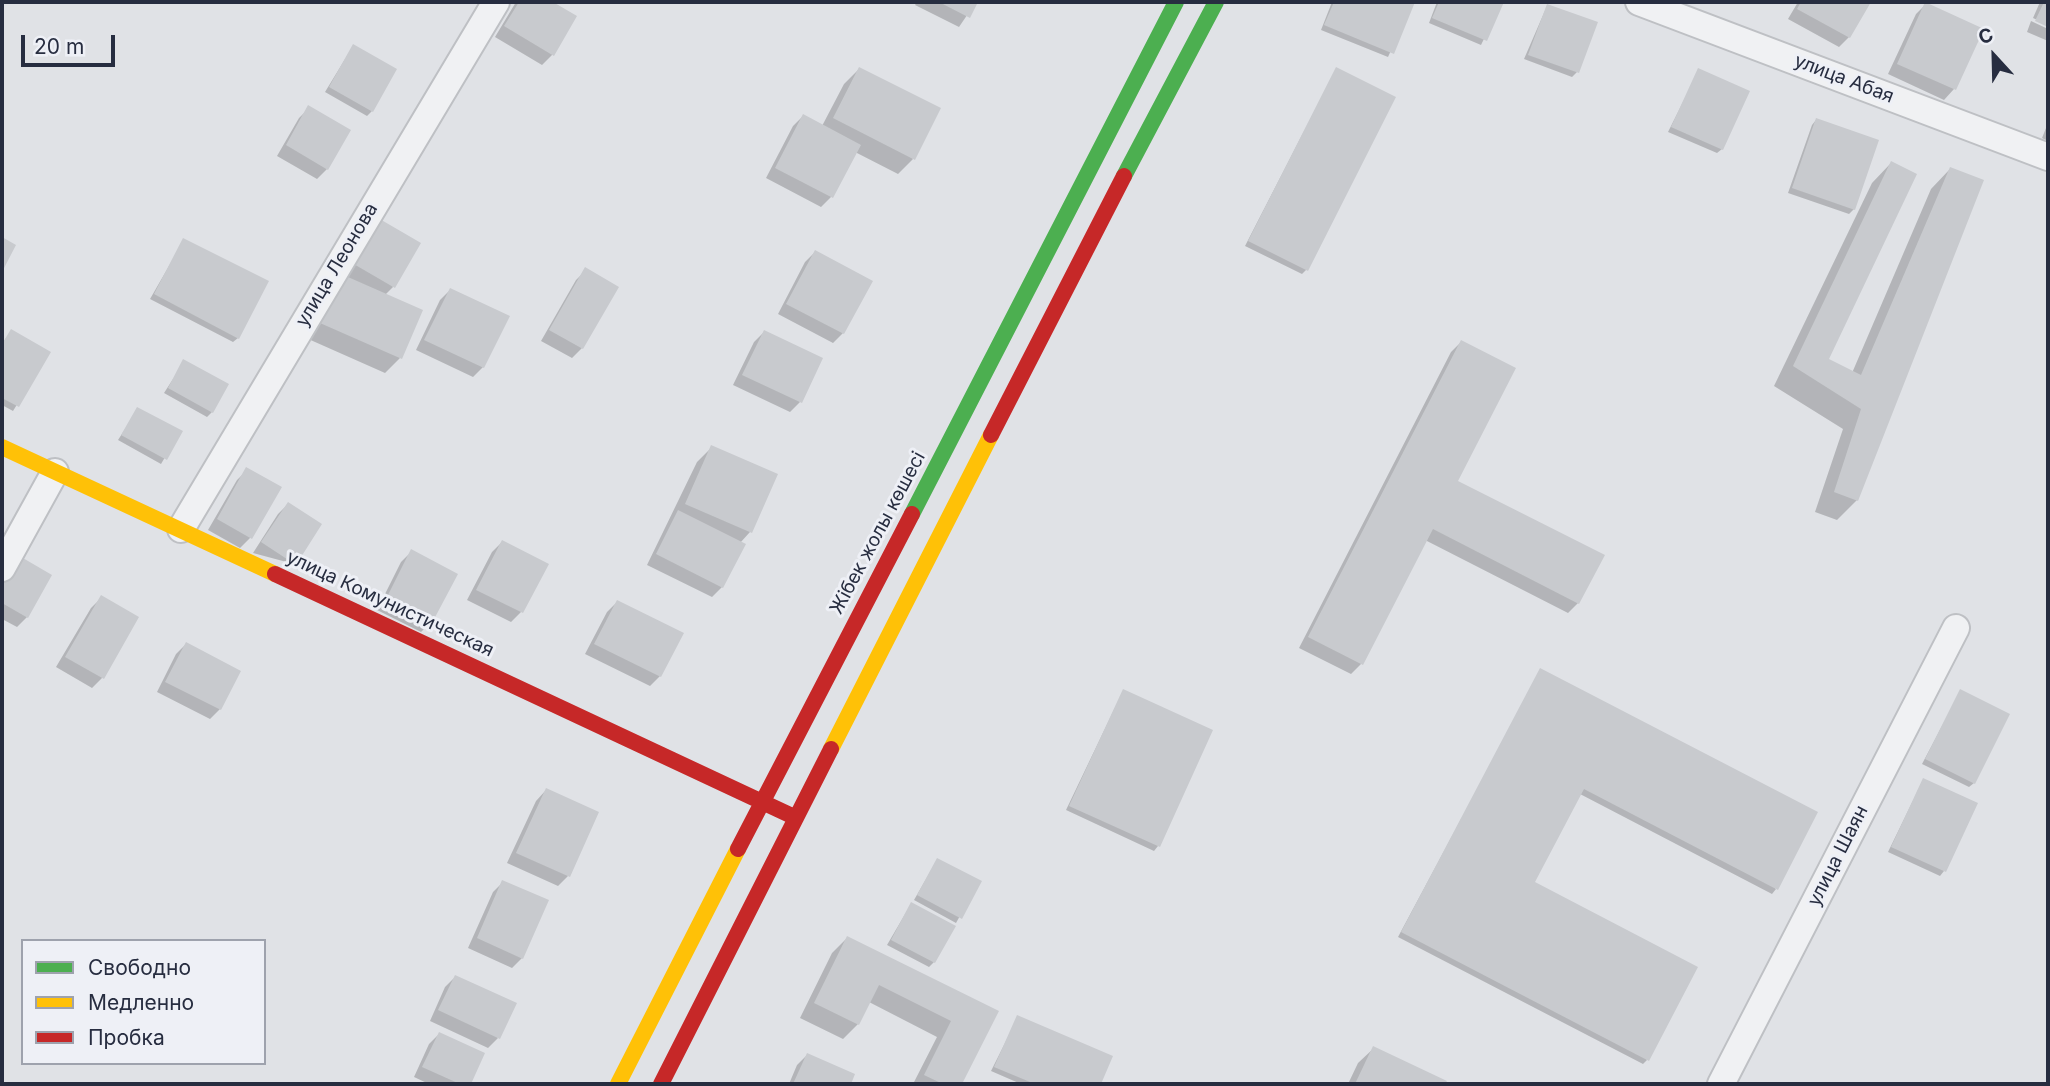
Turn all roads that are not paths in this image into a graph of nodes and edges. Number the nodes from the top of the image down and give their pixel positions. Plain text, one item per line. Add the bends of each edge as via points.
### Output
1 (496, 2) edge
2 (1176, 2) edge
3 (1216, 2) edge
4 (1639, 2) edge
5 (2048, 157) edge
6 (2, 447) edge
7 (55, 472) junction
8 (181, 529) junction
9 (2, 568) edge
10 (1956, 628) dead end
11 (760, 801) junction
12 (796, 818) junction
13 (618, 1084) edge
14 (661, 1084) edge
15 (1721, 1084) edge

1 - 8 street, улица Леонова
2 - 11 main road, Жібек жолы көшесі
3 - 12 main road
4 - 5 street, улица Абая
6 - 7 main road, улица Комунистическая
7 - 8 main road, улица Комунистическая
7 - 9 street
8 - 11 main road, улица Комунистическая
10 - 15 street, улица Шаян
11 - 12 main road, улица Комунистическая
11 - 13 main road, Жібек жолы көшесі
12 - 14 main road

